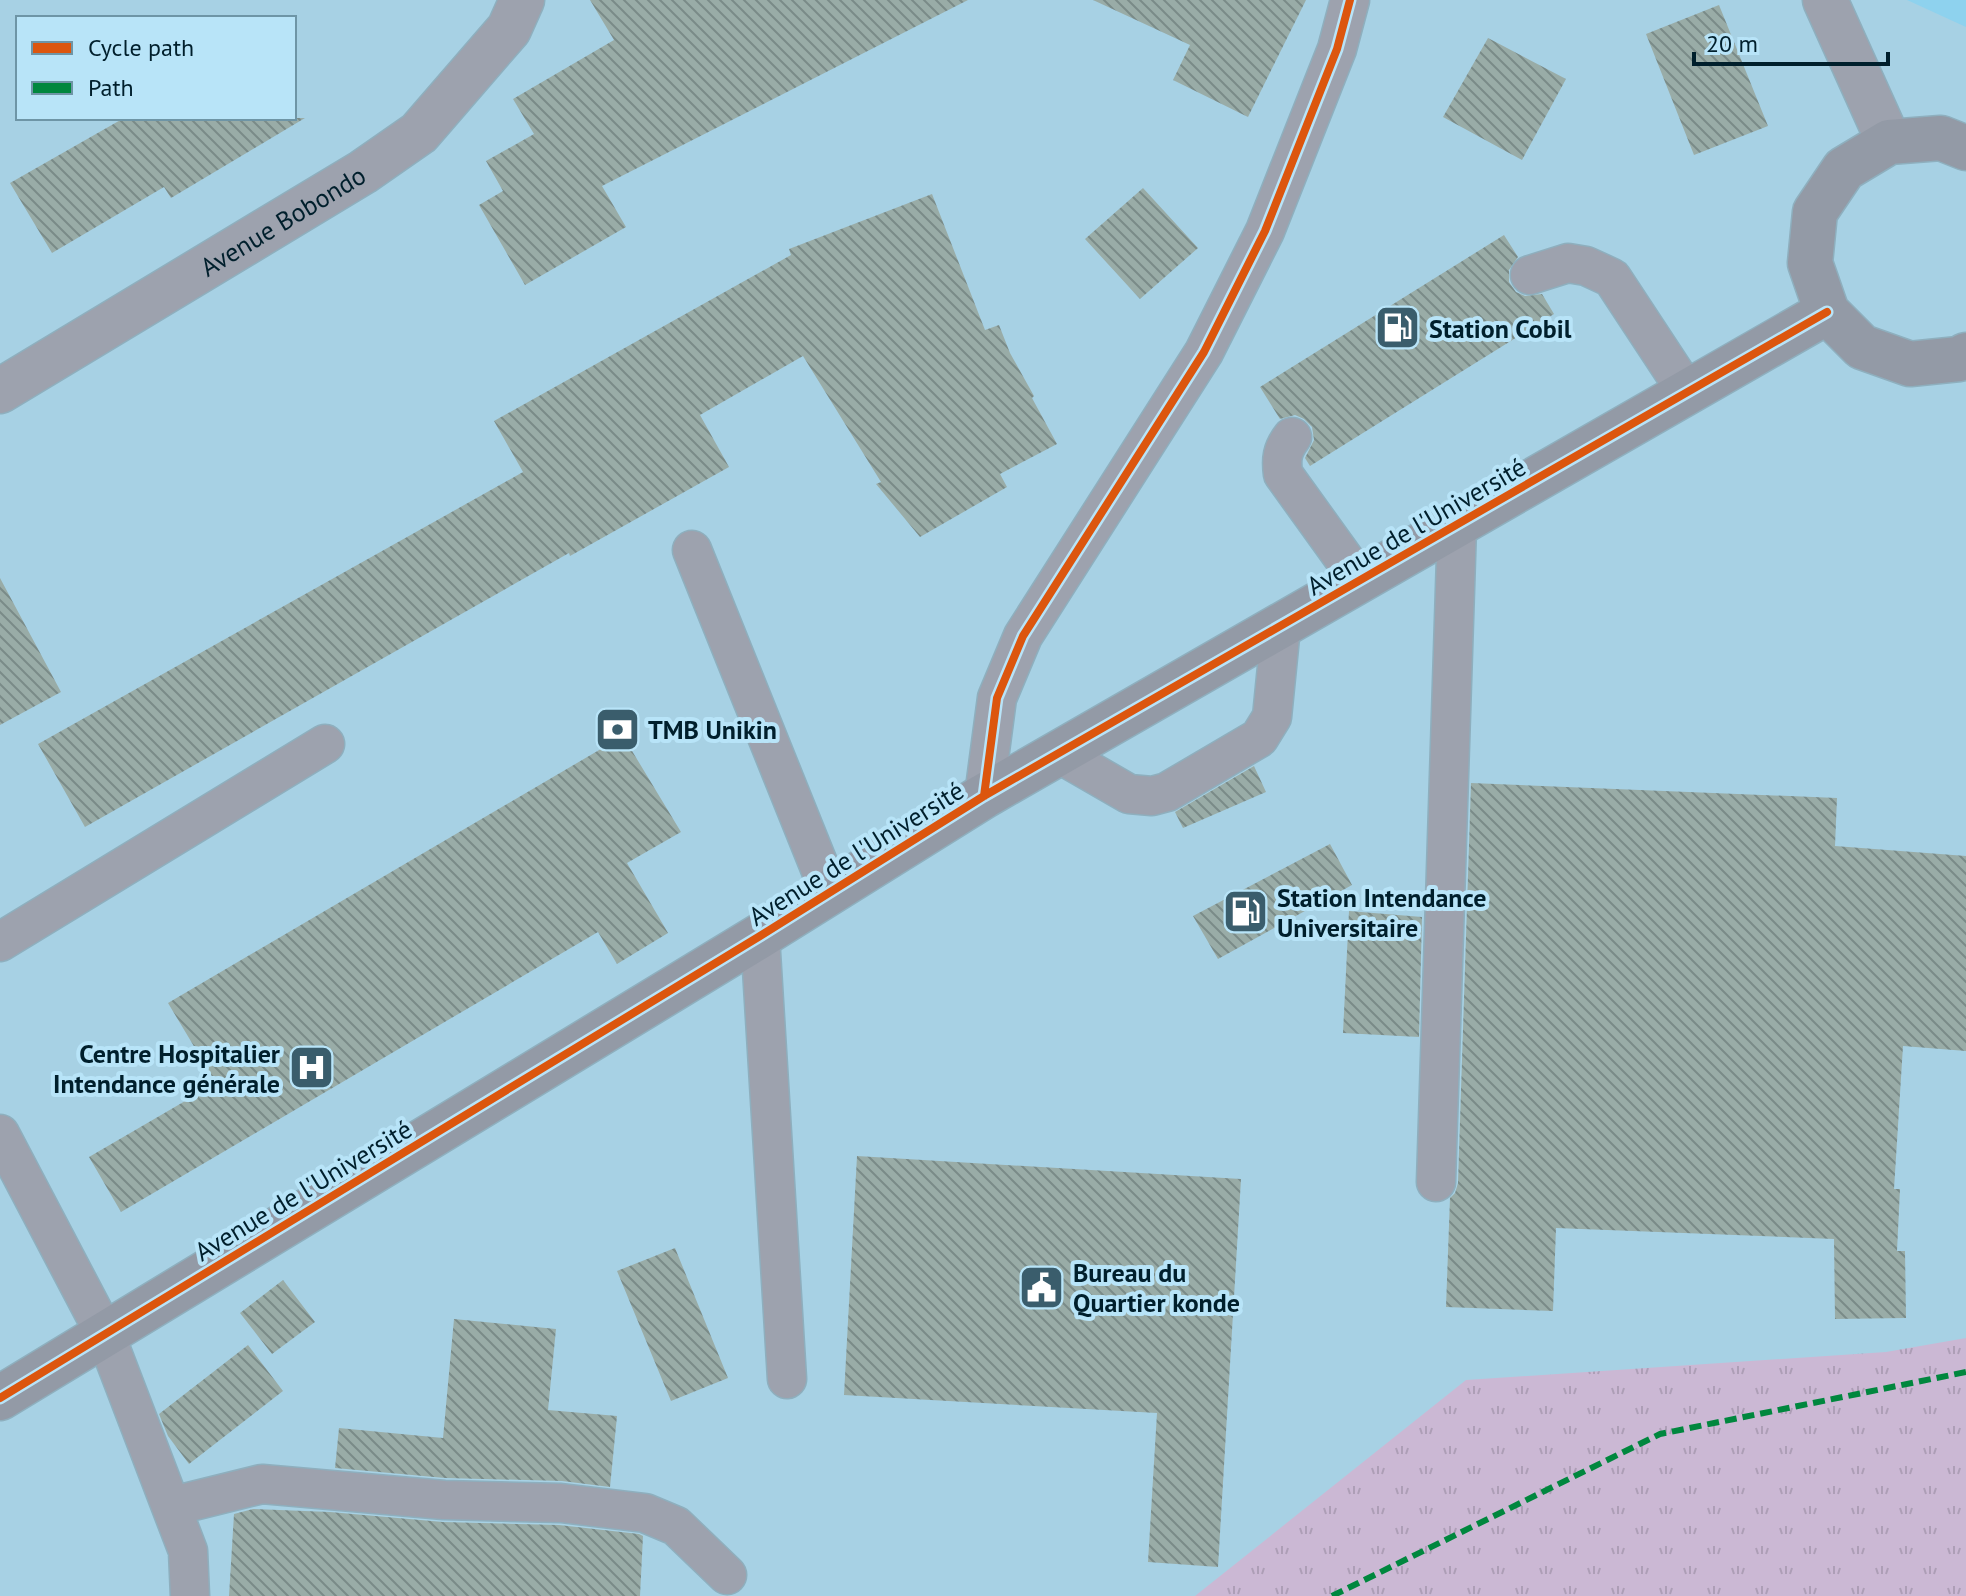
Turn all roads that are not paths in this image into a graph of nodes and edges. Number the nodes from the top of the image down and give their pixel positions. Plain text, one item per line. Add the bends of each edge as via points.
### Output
1 (522, 0) edge
2 (1350, 0) edge
3 (1825, 0) edge
4 (1889, 142) junction
5 (1966, 148) edge
6 (1530, 275) dead end
7 (1827, 312) junction
8 (1966, 355) edge
9 (0, 391) edge
10 (1687, 392) junction
11 (1292, 437) dead end
12 (1457, 526) junction
13 (692, 550) dead end
14 (1360, 581) junction
15 (1281, 627) junction
16 (325, 744) dead end
17 (1058, 753) junction
18 (984, 796) junction
19 (830, 893) junction
20 (760, 936) junction
21 (0, 942) edge
22 (0, 1134) edge
23 (1436, 1182) dead end
24 (105, 1334) junction
25 (787, 1379) dead end
26 (0, 1398) edge
27 (173, 1506) junction
28 (727, 1575) dead end
29 (190, 1596) edge

1 - 9 street, Avenue Bobondo via 509,29 419,133
2 - 18 lane via 1337,49 1265,231 1204,352 1023,636 997,698
3 - 4 street
4 - 5 street via 1941,138
4 - 7 street via 1844,169 1815,212 1810,263
6 - 10 lane via 1568,263 1612,278
7 - 8 street via 1862,347 1910,364
7 - 10 street, Avenue de l'Université
10 - 12 street, Avenue de l'Université
11 - 14 lane via 1281,460 1283,474
12 - 14 street, Avenue de l'Université
12 - 23 lane
13 - 19 lane
14 - 15 street, Avenue de l'Université
15 - 17 street, Avenue de l'Université
15 - 17 lane via 1272,717 1259,738 1167,792 1129,794
16 - 21 lane
17 - 18 street, Avenue de l'Université
18 - 19 street, Avenue de l'Université
19 - 20 street, Avenue de l'Université
20 - 24 street, Avenue de l'Université
20 - 25 lane
22 - 24 lane
24 - 26 street, Avenue de l'Université
24 - 27 lane
27 - 28 lane via 262,1484 645,1513 676,1526
27 - 29 lane via 188,1551

